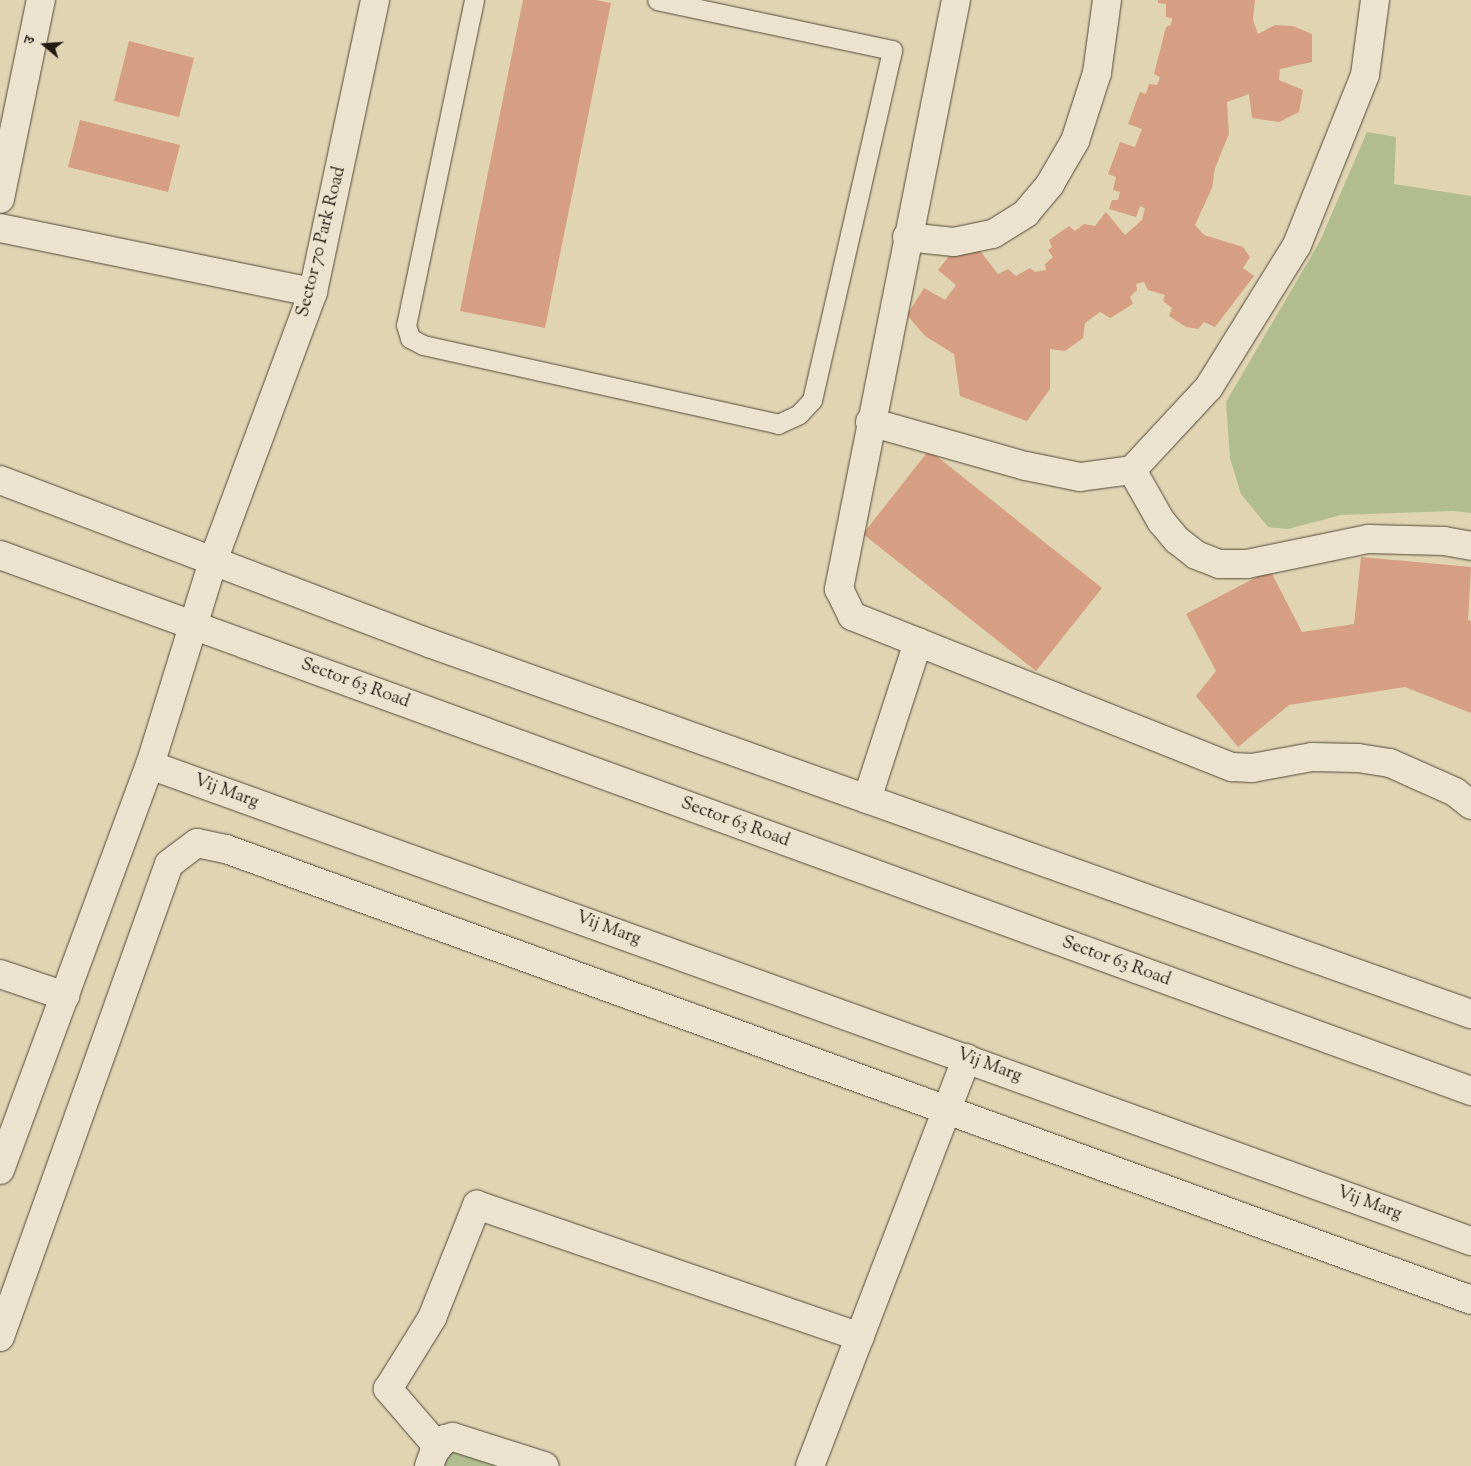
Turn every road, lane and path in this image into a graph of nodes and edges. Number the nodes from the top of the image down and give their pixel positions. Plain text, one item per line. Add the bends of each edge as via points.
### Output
1 (41, 0) edge
2 (375, 0) edge
3 (474, 0) edge
4 (657, 0) edge
5 (956, 0) edge
6 (1107, 0) edge
7 (1375, 0) edge
8 (0, 200) edge
9 (0, 228) edge
10 (907, 237) junction
11 (313, 292) junction
12 (870, 422) junction
13 (1132, 470) junction
14 (0, 480) edge
15 (1471, 546) edge
16 (0, 555) edge
17 (213, 561) junction
18 (194, 626) junction
19 (918, 642) junction
20 (150, 765) junction
21 (867, 799) junction
22 (1471, 805) edge
23 (0, 974) edge
24 (64, 996) junction
25 (1471, 1014) edge
26 (967, 1058) junction
27 (1471, 1091) edge
28 (947, 1112) junction
29 (0, 1170) edge
30 (1471, 1241) edge
31 (1471, 1300) edge
32 (0, 1337) edge
33 (860, 1337) junction
34 (433, 1456) edge
35 (544, 1466) edge
36 (810, 1466) edge

1 - 8 street
2 - 11 street, Sector 70 Park Road
3 - 4 lane via 406,325 410,338 423,345 778,424 799,414 812,400 892,50
5 - 10 street
6 - 10 street via 1097,73 1075,141 1050,184 1026,213 993,234 954,242
7 - 13 street via 1365,75 1297,246 1209,386
9 - 11 street
10 - 12 street
11 - 17 street, Sector 70 Park Road
12 - 13 street via 1026,466 1080,477
12 - 19 street via 839,589 852,616
13 - 15 street via 1161,521 1177,540 1196,555 1219,564 1247,564 1368,539
14 - 17 street
16 - 18 street, Sector 63 Road
17 - 18 street, Sector 70 Park Road
17 - 21 street via 429,643
18 - 20 street, Sector 70 Park Road
18 - 27 street, Sector 63 Road
19 - 21 street
19 - 22 street via 1232,767 1252,768 1312,756 1390,763 1455,792
20 - 24 street
20 - 26 street, Vij Marg
21 - 25 street
23 - 24 street
24 - 29 street
26 - 28 street
26 - 30 street, Vij Marg
28 - 31 street
28 - 32 street via 226,850 197,843 169,864
28 - 33 street
33 - 34 street via 477,1205 432,1318 388,1389
33 - 36 street
34 - 35 street via 445,1439 465,1438

